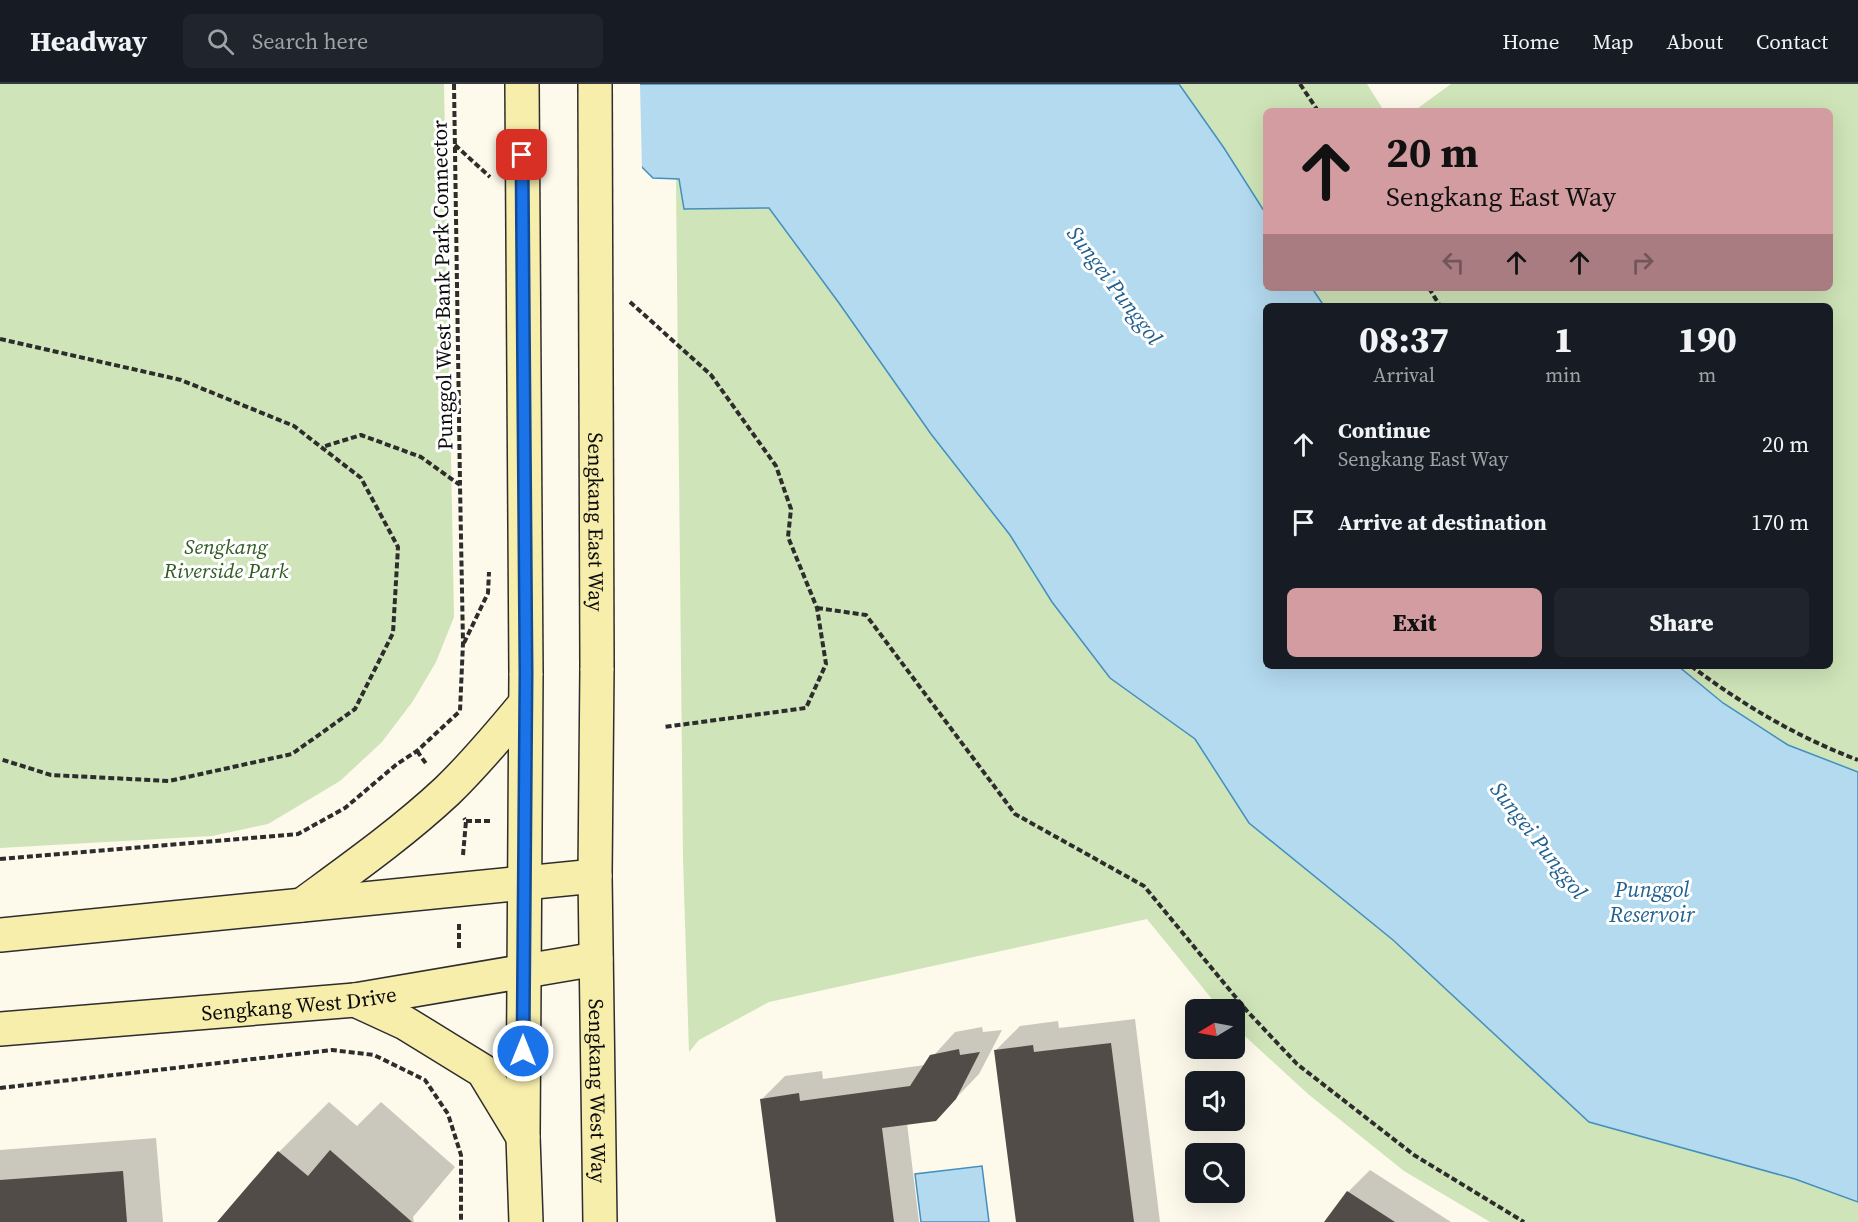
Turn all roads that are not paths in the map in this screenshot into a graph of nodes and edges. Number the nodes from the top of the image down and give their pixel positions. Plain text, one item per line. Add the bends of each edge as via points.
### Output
1 (522, 84) edge
2 (595, 84) edge
3 (525, 689) junction
4 (595, 876) junction
5 (524, 881) junction
6 (302, 905) junction
7 (0, 934) edge
8 (596, 959) junction
9 (524, 970) junction
10 (355, 1000) junction
11 (0, 1029) edge
12 (523, 1137) junction
13 (526, 1222) edge
14 (600, 1222) edge

1 - 3 main road, bridge
2 - 4 main road, Sengkang East Way, bridge
3 - 5 main road
3 - 6 main road via 481,756 446,792 388,842
4 - 5 main road
4 - 8 main road, Sengkang East Way
5 - 6 main road
5 - 9 main road
6 - 7 main road
8 - 9 main road, Sengkang West Drive
8 - 14 main road, Sengkang West Way
9 - 10 main road, Sengkang West Drive
9 - 12 main road
10 - 11 main road, Sengkang West Drive
10 - 12 main road via 405,1023 483,1071
12 - 13 main road

